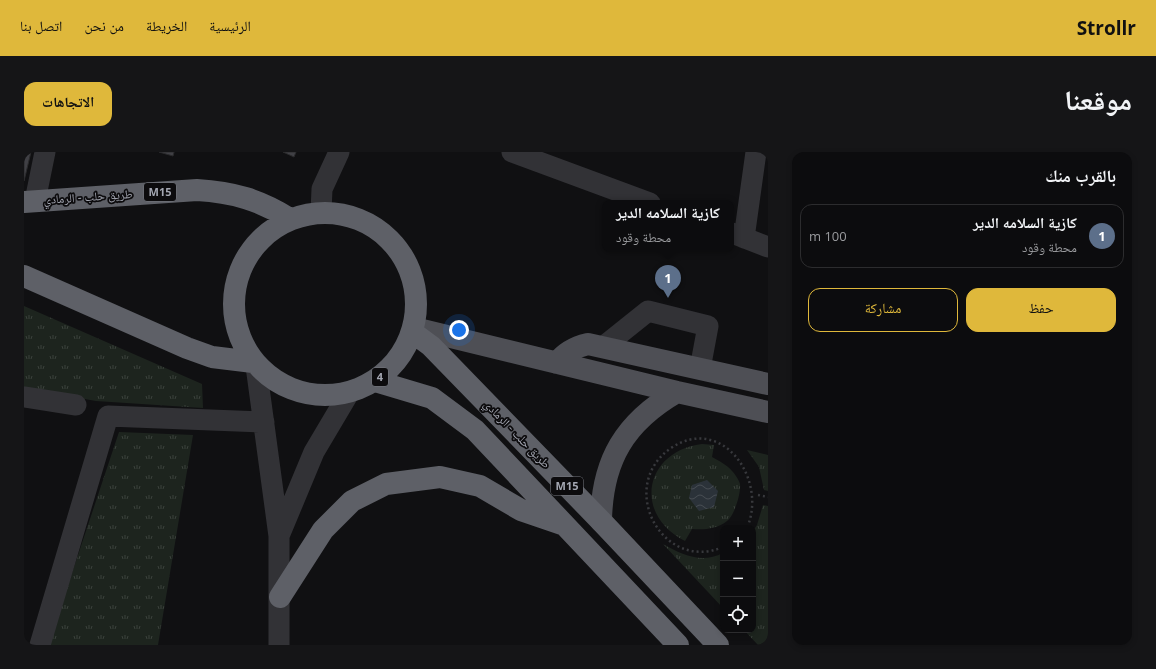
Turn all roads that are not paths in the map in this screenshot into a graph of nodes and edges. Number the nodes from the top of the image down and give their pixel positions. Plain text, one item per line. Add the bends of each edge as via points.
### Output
1 (45, 152) edge
2 (339, 152) edge
3 (512, 152) edge
4 (756, 152) edge
5 (642, 200) edge
6 (29, 201) edge
7 (321, 212) junction
8 (290, 219) junction
9 (737, 236) edge
10 (768, 247) edge
11 (24, 276) edge
12 (413, 330) junction
13 (603, 347) junction
14 (557, 363) junction
15 (255, 364) junction
16 (700, 369) junction
17 (375, 381) junction
18 (768, 384) edge
19 (677, 392) junction
20 (349, 393) junction
21 (24, 397) edge
22 (76, 405) dead end
23 (768, 412) edge
24 (264, 422) junction
25 (601, 521) junction
26 (564, 525) junction
27 (279, 536) junction
28 (280, 597) junction
29 (40, 645) edge
30 (279, 645) edge
31 (678, 645) edge
32 (718, 645) edge

1 - 6 street
2 - 7 street via 322,189
3 - 5 street
4 - 9 street
6 - 8 highway, طريق حلب - الرمادي / M15 via 214,191 256,201
7 - 8 highway, 4
7 - 12 highway, 4 via 346,215 368,223 388,238 404,257 413,279 417,303
8 - 15 highway, 4 via 269,231 252,248 240,270 233,293 234,318 240,341
9 - 10 street
11 - 15 highway via 187,348 212,357
12 - 14 main road
12 - 17 highway, 4 via 404,351 391,368
12 - 25 highway, طريق حلب - الرمادي / M15
13 - 14 main road via 588,344 579,346 562,355
13 - 16 main road
13 - 16 street via 648,311 708,326
14 - 19 main road
15 - 20 highway, 4 via 276,382 299,392 324,396
15 - 24 street
16 - 18 main road
17 - 20 highway, 4
17 - 26 highway, M15 via 432,398 475,430
19 - 23 main road
19 - 25 main road via 644,414 620,445 605,481
20 - 27 street via 314,452
21 - 22 street
24 - 27 street
24 - 29 street via 108,416
25 - 32 highway, طريق حلب - الرمادي / M15
26 - 28 highway via 521,510 480,486 447,478 386,484 352,501 323,530
26 - 31 highway, M15
27 - 28 street
28 - 30 street

